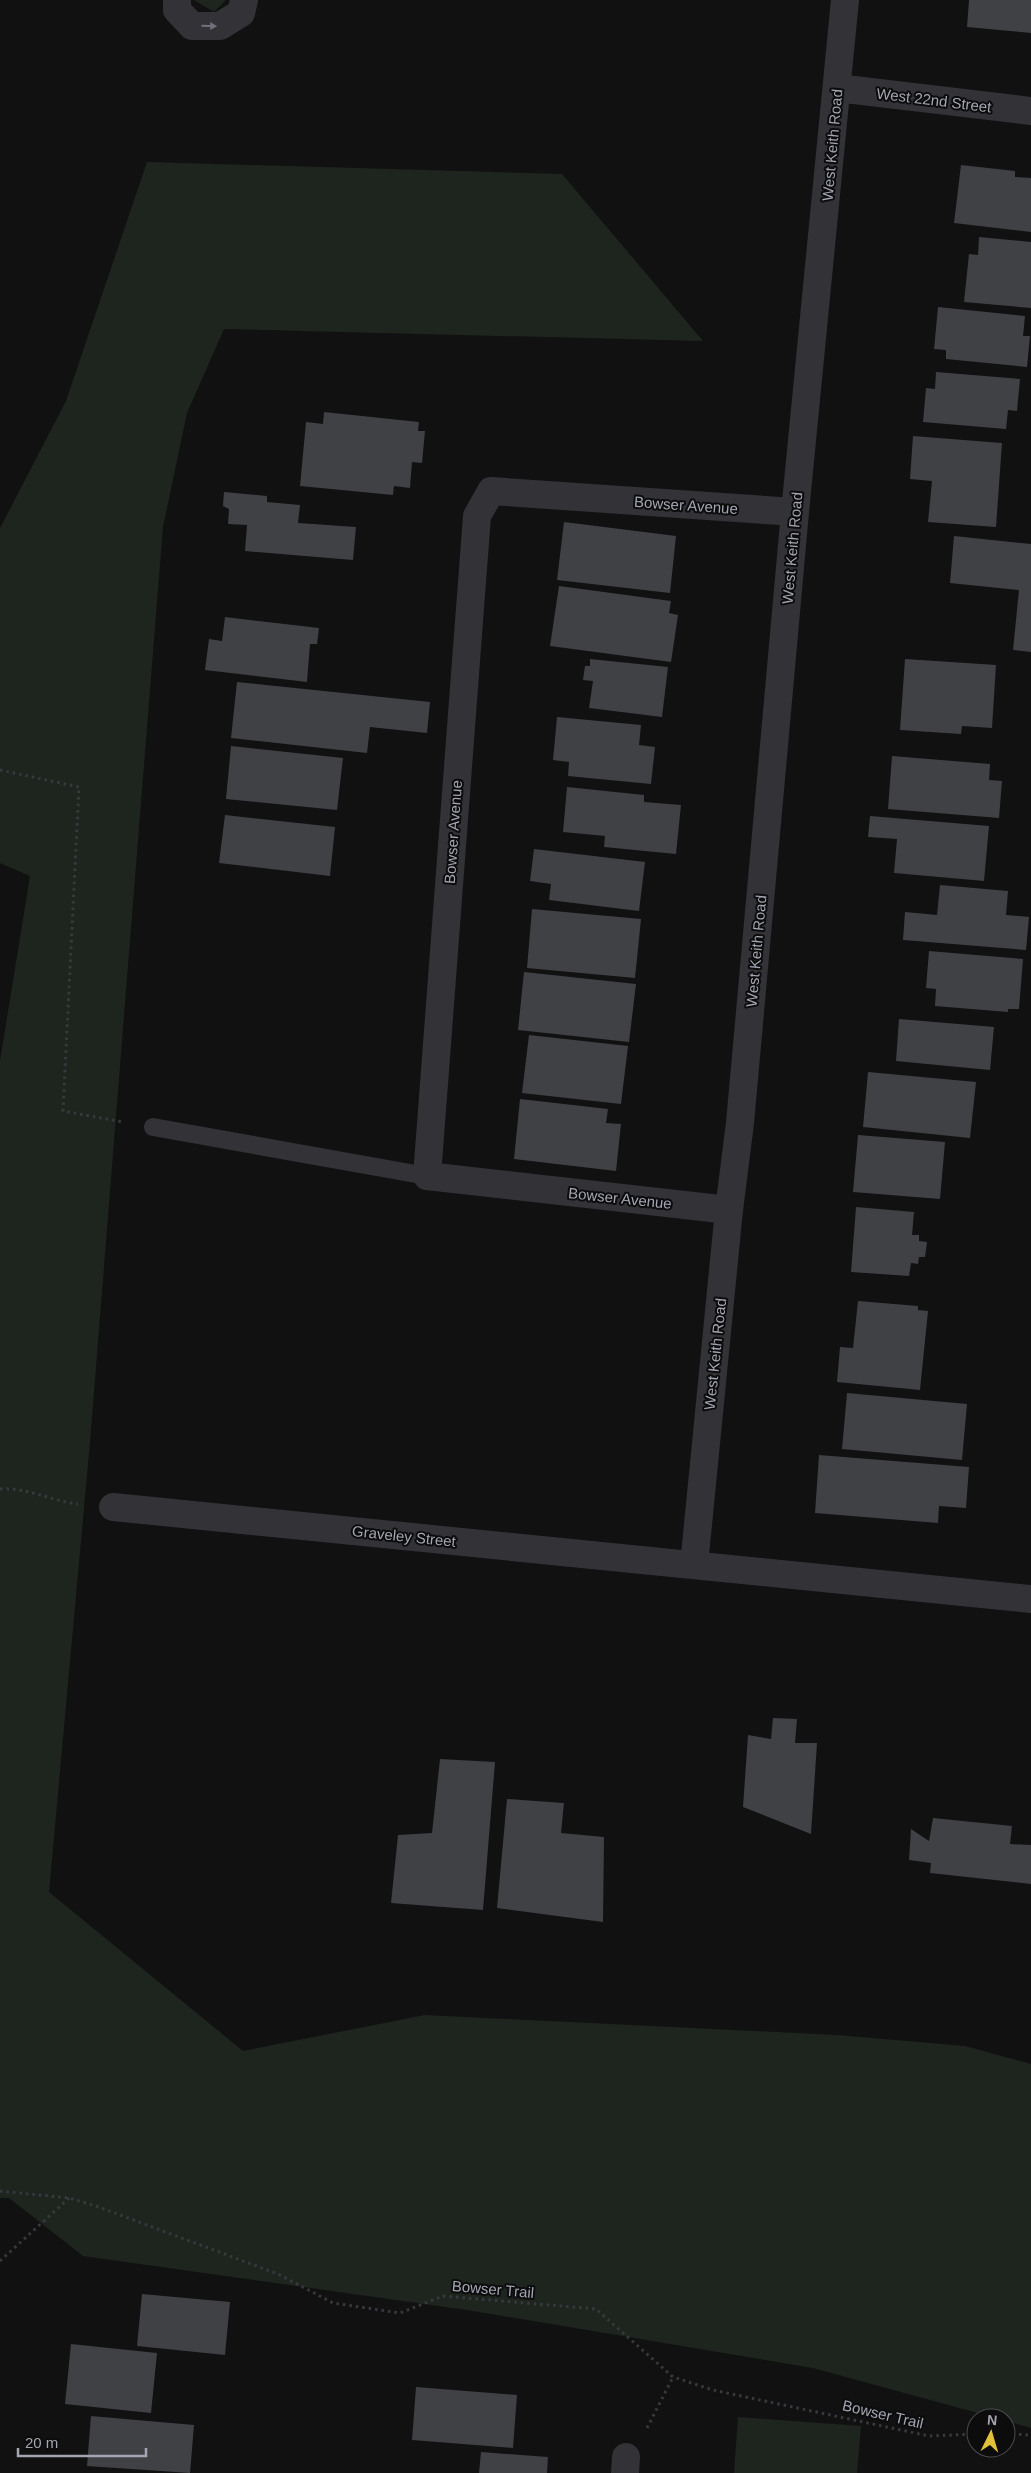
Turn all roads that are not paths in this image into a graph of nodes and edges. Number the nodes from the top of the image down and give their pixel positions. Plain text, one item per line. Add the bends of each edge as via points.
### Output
1 (177, 0) edge
2 (244, 0) edge
3 (845, 0) edge
4 (837, 88) junction
5 (1031, 111) edge
6 (795, 512) junction
7 (153, 1127) road end
8 (427, 1176) junction
9 (729, 1210) junction
10 (113, 1507) road end
11 (694, 1565) junction
12 (1031, 1599) edge

1 -> 2 street via 177,10 192,26 220,26 241,13
3 - 4 street, West Keith Road
4 - 5 street, West 22nd Street
4 - 6 street, West Keith Road
6 - 8 street, Bowser Avenue via 491,491 477,516
6 - 9 street, West Keith Road via 740,1123
7 - 8 lane
8 - 9 street, Bowser Avenue
9 - 11 street, West Keith Road
10 - 11 street, Graveley Street
11 - 12 street

